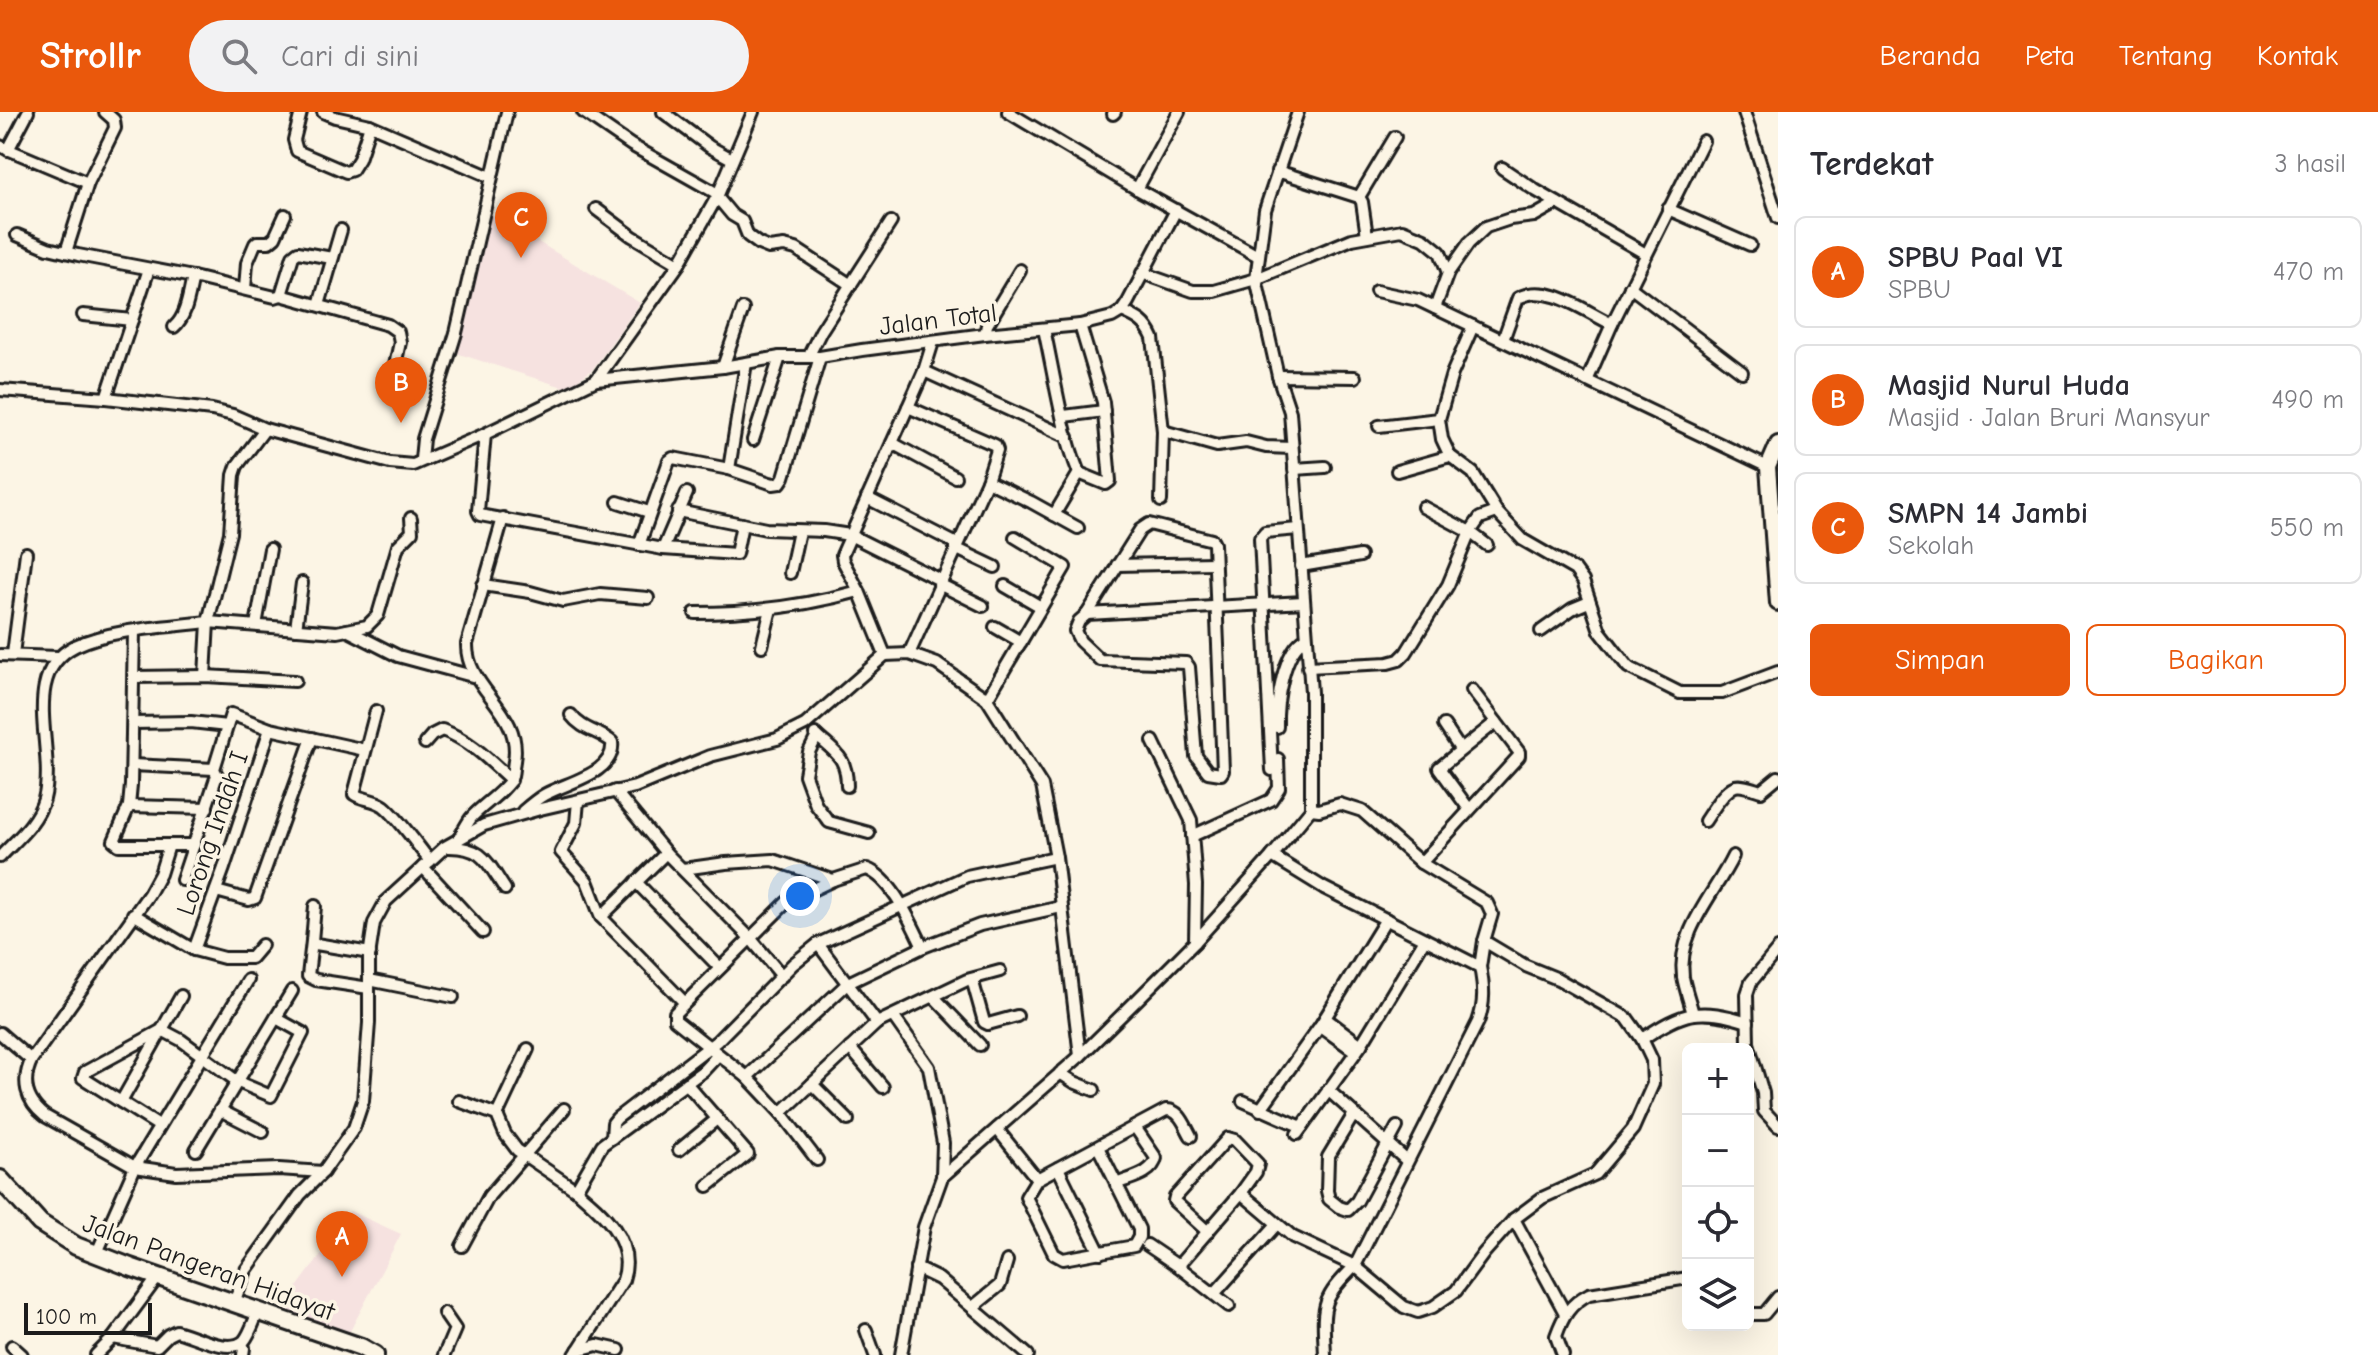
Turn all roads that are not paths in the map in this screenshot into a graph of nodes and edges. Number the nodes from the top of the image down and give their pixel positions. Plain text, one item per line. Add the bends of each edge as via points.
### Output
1 (28, 112) edge
2 (105, 112) edge
3 (301, 112) edge
4 (323, 112) edge
5 (507, 112) edge
6 (583, 112) edge
7 (753, 112) edge
8 (1008, 112) edge
9 (1179, 112) edge
10 (1744, 112) edge
11 (666, 113) edge
12 (1296, 113) edge
13 (370, 125) junction
14 (1395, 137) dead end
15 (1703, 141) dead end
16 (4, 148) edge
17 (732, 159) junction
18 (1502, 168) dead end
19 (1277, 171) junction
20 (491, 177) junction
21 (88, 183) junction
22 (1137, 189) junction
23 (718, 196) junction
24 (1359, 197) junction
25 (1557, 203) junction
26 (596, 209) dead end
27 (1668, 209) junction
28 (1176, 210) junction
29 (285, 215) dead end
30 (1778, 218) edge
31 (891, 222) dead end
32 (341, 230) dead end
33 (17, 235) dead end
34 (1367, 236) junction
35 (1750, 245) dead end
36 (66, 252) junction
37 (1646, 254) junction
38 (1258, 256) junction
39 (332, 258) junction
40 (679, 264) junction
41 (149, 269) junction
42 (1020, 270) dead end
43 (1142, 273) junction
44 (1448, 273) junction
45 (193, 277) junction
46 (1256, 279) junction
47 (851, 285) junction
48 (1630, 287) junction
49 (245, 289) junction
50 (1376, 291) dead end
51 (281, 295) junction
52 (319, 305) junction
53 (1435, 308) junction
54 (743, 309) dead end
55 (1122, 311) junction
56 (83, 315) dead end
57 (132, 320) junction
58 (1612, 324) junction
59 (1080, 325) junction
60 (1473, 326) junction
61 (174, 327) dead end
62 (1044, 329) junction
63 (985, 334) junction
64 (1503, 340) junction
65 (933, 342) junction
66 (780, 357) junction
67 (814, 357) junction
68 (746, 363) junction
69 (723, 367) junction
70 (394, 370) dead end
71 (924, 371) junction
72 (1742, 372) dead end
73 (1278, 376) junction
74 (1355, 377) dead end
75 (596, 380) junction
76 (1587, 381) junction
77 (0, 390) edge
78 (106, 398) junction
79 (908, 407) junction
80 (1104, 411) junction
81 (1064, 416) junction
82 (1439, 419) junction
83 (1379, 426) dead end
84 (265, 429) junction
85 (1163, 431) junction
86 (485, 434) junction
87 (1068, 437) junction
88 (753, 440) dead end
89 (892, 443) junction
90 (1778, 444) edge
91 (1292, 448) junction
92 (1450, 456) junction
93 (421, 459) junction
94 (1325, 467) dead end
95 (1768, 467) junction
96 (729, 469) junction
97 (1294, 469) junction
98 (1397, 471) dead end
99 (1079, 473) junction
100 (955, 477) dead end
101 (987, 481) junction
102 (687, 493) dead end
103 (867, 498) junction
104 (1161, 501) dead end
105 (618, 502) dead end
106 (1423, 507) dead end
107 (678, 511) junction
108 (649, 512) junction
109 (1497, 512) junction
110 (1054, 515) junction
111 (411, 518) dead end
112 (503, 518) junction
113 (742, 524) junction
114 (1078, 528) dead end
115 (1298, 529) junction
116 (799, 531) junction
117 (1470, 532) junction
118 (850, 535) junction
119 (1015, 537) dead end
120 (639, 545) junction
121 (1487, 545) dead end
122 (956, 546) junction
123 (270, 549) dead end
124 (663, 549) junction
125 (26, 553) dead end
126 (1360, 556) dead end
127 (1214, 563) junction
128 (1117, 565) junction
129 (1301, 566) junction
130 (995, 567) dead end
131 (790, 573) dead end
132 (940, 582) junction
133 (302, 583) dead end
134 (483, 585) junction
135 (1005, 586) dead end
136 (859, 591) junction
137 (648, 598) dead end
138 (1304, 602) junction
139 (1589, 602) junction
140 (1778, 603) edge
141 (1264, 605) junction
142 (983, 606) dead end
143 (1041, 607) junction
144 (1216, 607) junction
145 (771, 609) junction
146 (695, 613) dead end
147 (1087, 614) junction
148 (208, 622) junction
149 (256, 625) junction
150 (995, 627) dead end
151 (296, 629) junction
152 (347, 630) junction
153 (1541, 631) dead end
154 (134, 632) junction
155 (1306, 638) junction
156 (1021, 642) junction
157 (762, 646) dead end
158 (13, 654) junction
159 (909, 654) junction
160 (0, 655) edge
161 (885, 655) junction
162 (58, 657) junction
163 (1308, 667) junction
164 (1778, 672) edge
165 (205, 676) junction
166 (134, 677) junction
167 (476, 677) junction
168 (295, 681) dead end
169 (1472, 690) dead end
170 (987, 699) junction
171 (376, 711) dead end
172 (571, 715) dead end
173 (1496, 722) junction
174 (133, 723) junction
175 (805, 725) junction
176 (1444, 725) dead end
177 (227, 726) junction
178 (270, 729) junction
179 (817, 736) junction
180 (312, 738) junction
181 (1153, 741) dead end
182 (425, 743) dead end
183 (1458, 746) junction
184 (365, 750) junction
185 (132, 765) junction
186 (214, 769) junction
187 (1272, 770) dead end
188 (1778, 777) edge
189 (511, 780) junction
190 (847, 786) dead end
191 (615, 791) junction
192 (578, 801) junction
193 (1467, 805) junction
194 (129, 806) junction
195 (207, 808) junction
196 (1311, 809) junction
197 (519, 815) junction
198 (1705, 821) dead end
199 (869, 833) dead end
200 (1192, 836) junction
201 (457, 840) junction
202 (169, 845) junction
203 (194, 845) junction
204 (445, 847) junction
205 (666, 853) junction
206 (1272, 856) junction
207 (1733, 856) dead end
208 (0, 857) edge
209 (1056, 857) junction
210 (1421, 863) junction
211 (426, 864) junction
212 (683, 869) junction
213 (182, 880) dead end
214 (833, 880) junction
215 (636, 882) junction
216 (505, 889) dead end
217 (216, 891) junction
218 (315, 906) dead end
219 (902, 906) junction
220 (1061, 907) junction
221 (133, 914) junction
222 (601, 917) junction
223 (1386, 919) junction
224 (483, 932) dead end
225 (751, 939) junction
226 (1425, 939) junction
227 (312, 941) junction
228 (1484, 941) junction
229 (1195, 942) junction
230 (818, 944) junction
231 (262, 945) dead end
232 (923, 947) junction
233 (1778, 949) edge
234 (194, 950) junction
235 (370, 953) junction
236 (1480, 967) junction
237 (720, 968) junction
238 (1000, 971) dead end
239 (782, 976) junction
240 (972, 979) junction
241 (248, 980) dead end
242 (848, 983) junction
243 (369, 984) junction
244 (292, 991) dead end
245 (181, 996) dead end
246 (453, 997) dead end
247 (934, 997) junction
248 (684, 1002) junction
249 (1693, 1014) junction
250 (893, 1016) junction
251 (1017, 1016) dead end
252 (276, 1018) junction
253 (1323, 1022) junction
254 (1748, 1022) junction
255 (877, 1023) junction
256 (162, 1030) junction
257 (0, 1033) edge
258 (1642, 1039) junction
259 (980, 1045) dead end
260 (708, 1048) junction
261 (850, 1048) junction
262 (1358, 1048) junction
263 (528, 1049) dead end
264 (201, 1055) junction
265 (718, 1055) junction
266 (1080, 1056) junction
267 (31, 1060) junction
268 (1060, 1073) junction
269 (747, 1077) junction
270 (238, 1082) junction
271 (686, 1083) junction
272 (812, 1084) junction
273 (883, 1087) dead end
274 (1094, 1090) dead end
275 (1328, 1090) junction
276 (459, 1101) dead end
277 (1243, 1101) dead end
278 (121, 1102) junction
279 (564, 1109) dead end
280 (220, 1110) junction
281 (1260, 1110) junction
282 (781, 1113) junction
283 (1354, 1114) junction
284 (497, 1115) junction
285 (717, 1119) junction
286 (848, 1120) dead end
287 (159, 1126) junction
288 (1778, 1126) edge
289 (1135, 1127) junction
290 (1397, 1127) dead end
291 (997, 1129) junction
292 (263, 1132) dead end
293 (1191, 1136) dead end
294 (612, 1138) junction
295 (1388, 1142) junction
296 (1098, 1147) junction
297 (196, 1150) dead end
298 (679, 1150) dead end
299 (524, 1154) junction
300 (817, 1160) dead end
301 (1407, 1161) junction
302 (135, 1167) junction
303 (1058, 1168) junction
304 (323, 1172) junction
305 (942, 1177) junction
306 (0, 1179) edge
307 (1037, 1179) junction
308 (1116, 1184) junction
309 (708, 1186) dead end
310 (576, 1190) junction
311 (1241, 1193) junction
312 (1514, 1219) junction
313 (1277, 1224) junction
314 (1208, 1232) junction
315 (1147, 1245) dead end
316 (462, 1246) dead end
317 (1100, 1253) junction
318 (96, 1255) junction
319 (1007, 1261) dead end
320 (1178, 1266) junction
321 (1355, 1266) junction
322 (916, 1268) junction
323 (158, 1277) junction
324 (1682, 1279) edge
325 (1214, 1294) junction
326 (1778, 1297) edge
327 (234, 1303) junction
328 (1229, 1306) dead end
329 (973, 1307) junction
330 (258, 1312) junction
331 (444, 1313) dead end
332 (1565, 1313) junction
333 (1754, 1314) edge
334 (866, 1330) dead end
335 (113, 1338) junction
336 (12, 1346) dead end
337 (242, 1350) edge
338 (619, 1350) dead end
339 (577, 1352) edge
340 (22, 1355) edge
341 (96, 1355) edge
342 (375, 1355) edge
343 (444, 1355) edge
344 (875, 1355) edge
345 (901, 1355) edge
346 (1028, 1355) edge
347 (1325, 1355) edge
348 (1563, 1355) edge

1 - 16 street
2 - 21 street via 115,128
3 - 13 street via 294,140 297,151 346,172 359,159
4 - 13 street
5 - 20 street
6 - 23 street
7 - 17 street
8 - 22 street
9 - 22 street
10 - 30 street
11 - 17 street
12 - 19 street
13 - 20 street
14 - 24 street
15 - 27 street
16 - 21 street
17 - 23 street
18 - 25 street
19 - 24 street
19 - 38 street
20 - 93 street
21 - 36 street
22 - 28 street
23 - 40 street
23 - 47 street via 759,244 796,249
24 - 34 street
25 - 37 street
25 - 44 street via 1534,216 1486,227
26 - 40 street
27 - 35 street
27 - 37 street
28 - 38 street
28 - 43 street
29 - 49 street via 275,237 255,244
31 - 47 street
32 - 39 street
33 - 36 street
34 - 44 street via 1402,230 1424,239 1440,252
34 - 46 street
36 - 41 street
37 - 48 street
38 - 46 street
39 - 51 street via 298,252
39 - 52 street
40 - 75 street
41 - 45 street
41 - 57 street
42 - 63 street
43 - 46 street via 1193,291
43 - 55 street
44 - 53 street
45 - 49 street
45 - 61 street via 184,313
46 - 73 street
47 - 67 street via 821,331
48 - 58 street
48 - 72 street
49 - 51 street
50 - 53 street
51 - 52 street
52 - 70 street via 398,332
53 - 60 street
54 - 69 street
55 - 59 street, Jalan Total
55 - 85 street via 1147,325 1153,338
56 - 57 street
57 - 78 street
58 - 64 street via 1550,294 1534,293 1518,298
58 - 76 street
59 - 62 street, Jalan Total
59 - 80 street
60 - 64 street
60 - 82 street
62 - 63 street, Jalan Total
62 - 81 street
63 - 65 street, Jalan Total
64 - 76 street
65 - 67 street, Jalan Total
65 - 71 street
66 - 67 street, Jalan Total
66 - 68 street, Jalan Total
66 - 88 street
67 - 96 street via 780,483
68 - 69 street, Jalan Total
68 - 96 street
69 - 75 street, Jalan Total
71 - 79 street
71 - 87 street
73 - 74 street
73 - 91 street via 1290,412
75 - 86 street
76 - 95 street
77 - 78 street
78 - 84 street via 212,410
79 - 89 street
79 - 101 street via 995,445
80 - 81 street
80 - 99 street via 1110,481
81 - 87 street
82 - 83 street
82 - 92 street
84 - 93 street via 390,463 413,465
84 - 148 street via 234,475 230,533
85 - 91 street via 1217,446 1246,442
85 - 104 street
86 - 93 street
86 - 112 street via 478,511
87 - 99 street
89 - 100 street
89 - 103 street
90 - 95 main road
91 - 97 street
92 - 98 street
92 - 109 street via 1473,473
94 - 97 street
95 - 140 main road
96 - 108 street via 673,458
97 - 115 street
99 - 110 street
101 - 110 street
101 - 122 street
102 - 107 street
103 - 118 street
103 - 122 street
105 - 108 street
106 - 117 street
107 - 113 street
107 - 124 street
108 - 120 street
109 - 117 street via 1480,518
109 - 139 street via 1523,540 1575,570
110 - 114 street
111 - 152 street via 412,532 398,546 378,615 367,626
112 - 120 street
112 - 134 street
113 - 116 street
113 - 124 street via 736,554
115 - 129 street
115 - 141 street via 1261,535
116 - 118 street
116 - 131 street
117 - 121 street
117 - 163 street via 1448,585 1399,660
118 - 132 street
118 - 136 street via 842,555
119 - 143 street via 1065,567
120 - 124 street
122 - 130 street
122 - 132 street
123 - 149 street
125 - 158 street
126 - 129 street
127 - 128 street
127 - 128 street via 1212,540 1149,524
127 - 144 street
128 - 147 street
129 - 138 street
132 - 142 street
132 - 159 street
133 - 151 street
134 - 137 street via 563,601 600,594
134 - 167 street via 467,644
135 - 143 street
136 - 145 street
136 - 161 street
138 - 141 street
138 - 155 street
139 - 153 street
139 - 164 street via 1600,631 1628,667 1680,693 1722,693
141 - 144 street
141 - 187 street
143 - 156 street
144 - 147 street
144 - 147 street via 1221,774 1208,772 1196,756 1186,663 1100,660 1075,631
145 - 146 street
145 - 157 street
148 - 149 street
148 - 154 street
148 - 165 street
149 - 151 street
150 - 156 street
151 - 152 street
152 - 167 street via 398,656
154 - 162 street via 77,645
154 - 166 street
155 - 163 street
155 - 200 street via 1289,656 1278,704 1276,795
156 - 170 street
158 - 160 street
158 - 162 street
159 - 161 street
159 - 170 street via 937,664
161 - 175 street
162 - 208 street via 44,688 43,802 34,822
163 - 196 street
165 - 166 street
165 - 168 street
166 - 174 street
167 - 189 street via 513,730
169 - 173 street
170 - 209 street via 1042,786
171 - 184 street
172 - 197 street via 612,742 609,760 594,773 542,796
173 - 183 street
173 - 193 street via 1519,756
174 - 177 street
174 - 185 street
175 - 179 street
175 - 191 street via 777,739 710,756
176 - 183 street
177 - 178 street via 233,714
177 - 186 street
178 - 180 street
178 - 217 street, Lorong Indah I
179 - 190 street via 842,758
179 - 199 street via 805,775 816,805 829,822
180 - 184 street
180 - 217 street via 255,898
181 - 200 street via 1191,820
182 - 189 street via 442,730 454,735
183 - 193 street via 1438,759 1439,768
184 - 211 street via 354,794 386,807
185 - 186 street
185 - 194 street
186 - 195 street via 217,775
188 - 198 street via 1761,791 1735,786
189 - 201 street via 470,819
191 - 192 street
191 - 205 street
192 - 197 street
192 - 222 street via 576,823 561,852 587,881
193 - 210 street
194 - 195 street
194 - 202 street via 115,844
195 - 203 street
196 - 206 street
196 - 210 street via 1340,804 1362,811
197 - 201 street
200 - 229 street
201 - 204 street
202 - 203 street
202 - 221 street via 154,885
203 - 213 street
204 - 211 street
204 - 216 street via 483,856
205 - 212 street
205 - 215 street
206 - 223 street
206 - 229 street
207 - 249 street via 1699,911 1682,953
209 - 219 street via 967,876
209 - 220 street
210 - 228 street via 1487,903 1492,914
211 - 224 street
211 - 235 street via 386,901 374,923
212 - 214 street via 773,860
212 - 225 street
214 - 219 street via 867,869 880,876
214 - 225 street via 787,902
215 - 222 street
215 - 237 street
217 - 234 street, Lorong Indah I
218 - 227 street
219 - 230 street
219 - 232 street
220 - 232 street via 980,925
220 - 266 street
221 - 234 street
221 - 267 street
222 - 248 street
223 - 226 street
223 - 253 street
225 - 237 street
225 - 239 street
226 - 236 street
226 - 262 street
227 - 235 street
227 - 243 street via 308,976
228 - 236 street
228 - 258 street via 1627,1018
229 - 266 street
230 - 239 street
230 - 242 street
231 - 234 street via 251,958
232 - 242 street
233 - 254 street via 1749,987
235 - 243 street
236 - 301 street via 1484,1006 1478,1022
237 - 248 street
238 - 240 street
239 - 260 street
240 - 247 street
240 - 251 street via 984,1022
241 - 264 street
242 - 255 street
242 - 269 street
243 - 246 street
243 - 304 street via 363,1101 354,1128
244 - 252 street
245 - 256 street
247 - 250 street
247 - 259 street
248 - 260 street via 675,1020
249 - 254 street via 1720,1013
249 - 258 street via 1672,1019
250 - 255 street
250 - 305 street via 929,1067 943,1143
252 - 270 street
252 - 270 street via 303,1033 271,1096
253 - 262 street
253 - 281 street
254 - 288 street via 1764,1111
255 - 261 street
256 - 264 street
256 - 278 street
256 - 278 street via 85,1072 83,1078
257 - 267 street
258 - 312 street via 1652,1060 1653,1084 1633,1129 1595,1174 1542,1198
260 - 265 street
260 - 294 street via 617,1118
261 - 272 street
261 - 273 street
262 - 275 street
263 - 284 street
264 - 270 street
264 - 287 street
265 - 269 street
265 - 271 street
266 - 268 street
267 - 302 street via 25,1078 34,1107
268 - 274 street
268 - 291 street
269 - 282 street
270 - 280 street
271 - 285 street
271 - 294 street
272 - 282 street
272 - 286 street
275 - 281 street via 1300,1131
275 - 283 street
276 - 284 street
277 - 281 street
278 - 287 street
279 - 299 street
280 - 292 street
280 - 297 street
282 - 300 street
283 - 295 street
283 - 295 street via 1328,1157 1327,1191 1333,1203 1348,1210 1357,1201
284 - 299 street via 505,1134
285 - 298 street
285 - 309 street via 748,1154
287 - 302 street
289 - 293 street via 1171,1109
289 - 296 street
289 - 308 street via 1156,1158 1155,1165
290 - 295 street
291 - 305 street
291 - 307 street
294 - 310 street via 602,1145
295 - 301 street
296 - 303 street
296 - 308 street
299 - 310 street
299 - 316 street via 489,1196
301 - 321 street
302 - 304 street via 176,1173
302 - 318 street
303 - 307 street
303 - 317 street
304 - 327 street via 246,1270
305 - 322 street
306 - 318 highway, Jalan Pangeran Hidayat via 40,1223
307 - 317 street via 1026,1197 1054,1254 1063,1259
308 - 317 street via 1139,1237 1134,1246
310 - 339 street via 605,1215 625,1246 627,1268
311 - 313 street
311 - 314 street
311 - 314 street via 1258,1164 1228,1138 1174,1201
312 - 321 street via 1456,1291 1418,1312 1404,1307
312 - 332 street
313 - 321 street
313 - 325 street
314 - 320 street
315 - 320 street
318 - 323 highway, Jalan Pangeran Hidayat
319 - 329 street via 1000,1285
320 - 325 street
321 - 347 street via 1325,1301
322 - 329 street
322 - 345 street
323 - 327 highway, Jalan Pangeran Hidayat
323 - 335 street
324 - 332 street via 1589,1294
325 - 328 street
326 - 333 street via 1764,1314
327 - 330 highway, Jalan Pangeran Hidayat
329 - 346 street
330 - 337 street
330 - 342 highway, Jalan Pangeran Hidayat
331 - 343 street via 455,1329
332 - 348 street via 1556,1336
334 - 344 street
335 - 337 street via 157,1346 176,1331
335 - 341 street
336 - 340 street
338 - 339 street via 597,1345

